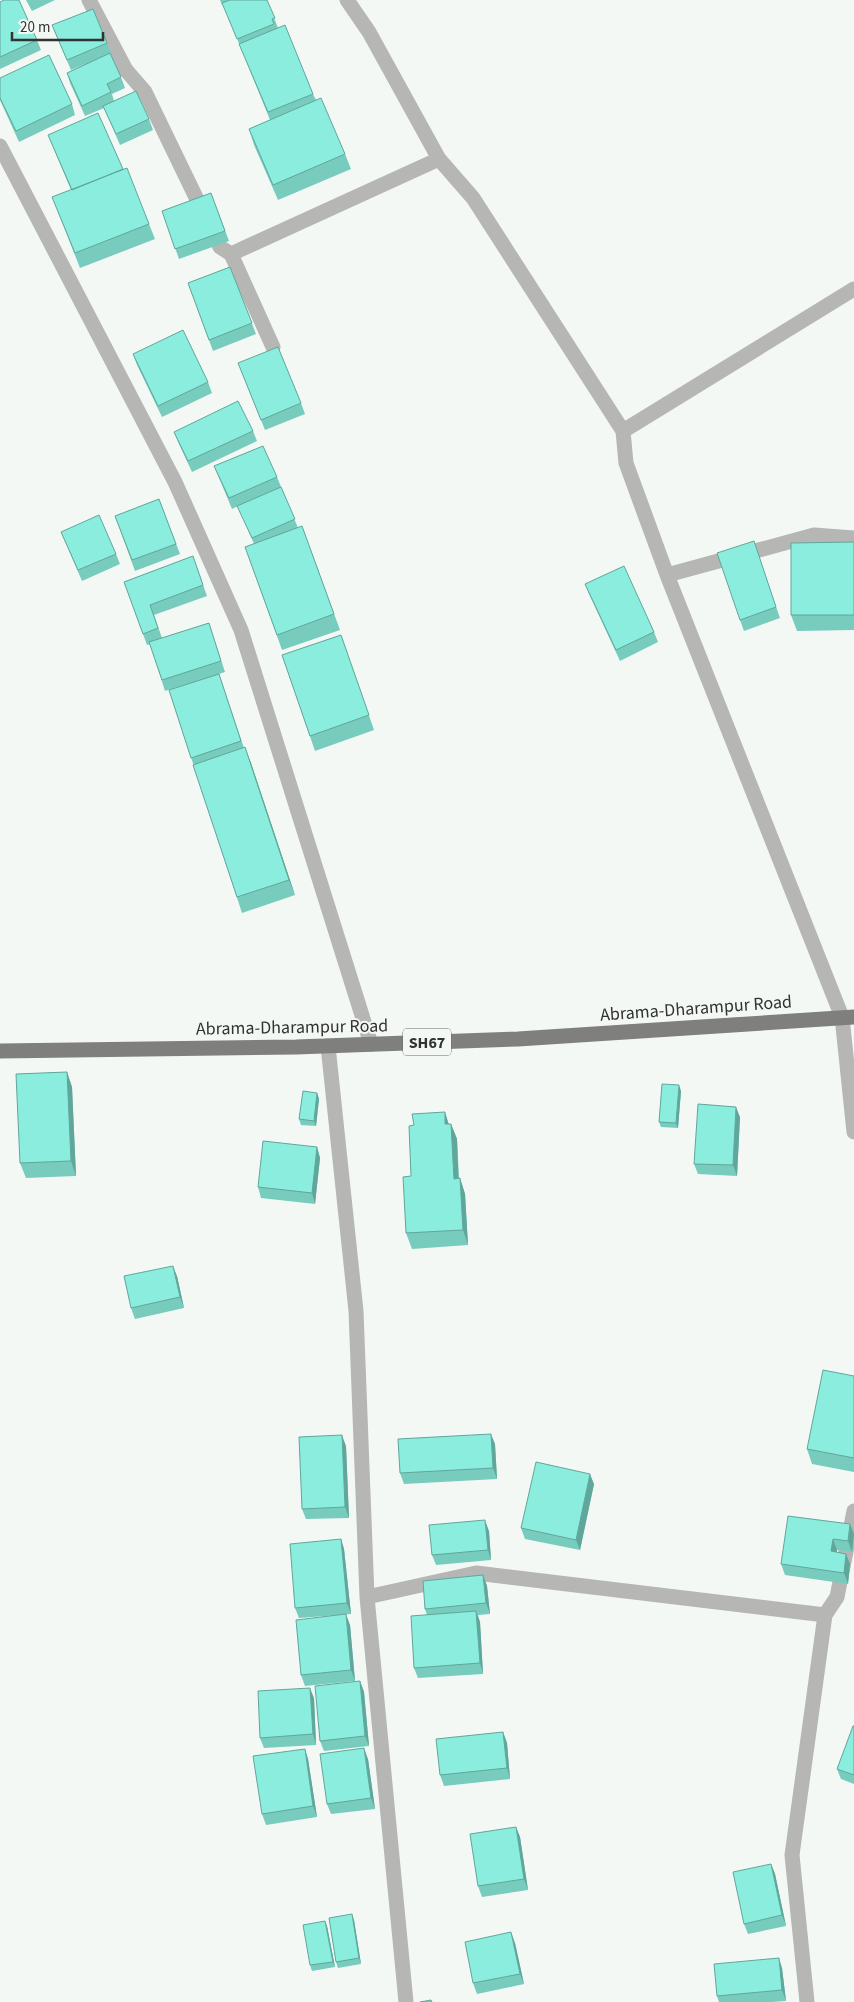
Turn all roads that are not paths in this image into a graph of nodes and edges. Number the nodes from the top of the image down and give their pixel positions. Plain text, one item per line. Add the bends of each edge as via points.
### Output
1 (88, 0) edge
2 (347, 0) edge
3 (0, 146) edge
4 (439, 159) junction
5 (231, 254) junction
6 (854, 289) edge
7 (273, 347) edge
8 (623, 431) junction
9 (854, 538) edge
10 (667, 575) junction
11 (848, 1017) edge
12 (371, 1044) junction
13 (328, 1046) junction
14 (0, 1051) edge
15 (854, 1132) edge
16 (854, 1511) edge
17 (367, 1597) junction
18 (825, 1615) junction
19 (406, 2002) edge
20 (806, 2002) edge

1 - 5 street via 126,70 145,92 220,247
2 - 4 street via 369,32
3 - 12 street via 175,482 241,630
4 - 5 street
4 - 8 street via 473,198
5 - 7 street
6 - 8 street
8 - 10 street via 626,462
9 - 10 street via 814,535
10 - 11 street
11 - 12 main road, Abrama-Dharampur Road / SH67
11 - 15 street
12 - 13 main road, Abrama-Dharampur Road / SH67
13 - 14 main road, Abrama-Dharampur Road / SH67
13 - 17 street via 356,1310
16 - 18 street via 837,1597
17 - 18 street via 476,1573
17 - 19 street
18 - 20 street via 792,1855

